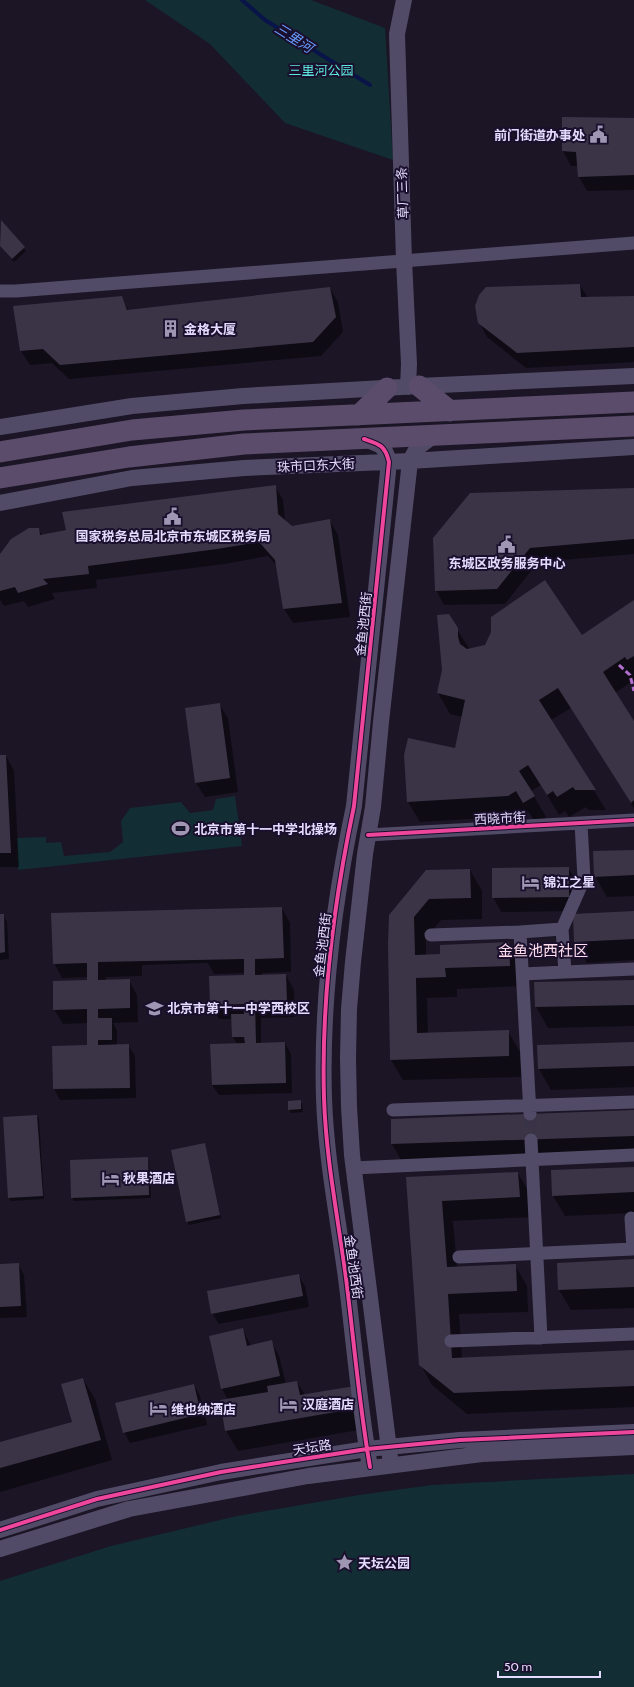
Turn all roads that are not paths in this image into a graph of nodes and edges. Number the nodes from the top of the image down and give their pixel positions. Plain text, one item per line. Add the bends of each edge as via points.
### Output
1 (404, 0) edge
2 (634, 243) edge
3 (404, 260) junction
4 (0, 291) edge
5 (634, 376) edge
6 (414, 386) junction
7 (387, 388) junction
8 (634, 402) edge
9 (450, 411) junction
10 (359, 415) junction
11 (634, 426) edge
12 (0, 427) edge
13 (433, 436) junction
14 (364, 439) junction
15 (634, 447) edge
16 (0, 452) edge
17 (410, 461) junction
18 (389, 462) junction
19 (0, 478) edge
20 (0, 503) edge
21 (634, 820) edge
22 (581, 823) junction
23 (368, 835) junction
24 (562, 929) junction
25 (520, 932) junction
26 (430, 935) dead end
27 (634, 969) edge
28 (565, 972) junction
29 (523, 974) junction
30 (634, 1102) edge
31 (393, 1110) dead end
32 (529, 1110) junction
33 (531, 1140) tunnel mouth
34 (634, 1155) edge
35 (532, 1160) junction
36 (353, 1168) junction
37 (631, 1218) dead end
38 (536, 1254) junction
39 (459, 1257) dead end
40 (634, 1334) edge
41 (540, 1338) junction
42 (451, 1341) dead end
43 (634, 1432) edge
44 (388, 1446) junction
45 (634, 1447) edge
46 (367, 1449) junction
47 (392, 1464) junction
48 (370, 1467) junction
49 (0, 1530) edge
50 (0, 1549) edge

1 - 3 street, 草厂三条 via 397,34
2 - 3 street
3 - 4 street via 16,292
3 - 6 street, 草厂三条 via 409,364
5 - 6 street
6 - 7 street
6 - 9 main road
7 - 10 main road
7 - 12 street via 243,396 132,406
8 - 9 main road
9 - 10 main road
10 - 16 main road via 244,420 132,430
11 - 13 main road, 珠市口东大街
13 - 14 main road, 珠市口东大街
13 - 17 street, 金鱼池西街 via 417,448
14 - 18 street via 378,444 387,452
14 - 19 main road, 珠市口东大街 via 244,444 129,456
15 - 17 street, 珠市口东大街
17 - 18 street, 珠市口东大街
17 - 23 street, 金鱼池西街
18 - 20 street, 珠市口东大街 via 244,468 132,478
18 - 46 street, 金鱼池西街 via 354,806 336,908 325,1033 324,1098 331,1183 346,1277
21 - 22 street, 西晓市街
22 - 23 street, 西晓市街
22 - 24 street via 584,879
23 - 36 street, 金鱼池西街 via 349,1009 349,1107
24 - 25 street
24 - 28 street
25 - 26 street
25 - 29 street
27 - 28 street
28 - 29 street
29 - 32 street
30 - 32 street
31 - 32 street
33 - 35 street
34 - 35 street
35 - 36 street
35 - 38 street
36 - 44 street, 金鱼池西街
37 - 38 street via 633,1249
38 - 39 street
38 - 41 street
40 - 41 street
41 - 42 street
43 - 44 street, 天坛路
44 - 46 street, 天坛路
44 - 47 street, 金鱼池西街
45 - 47 street via 482,1454
46 - 48 street, 金鱼池西街
46 - 49 street, 天坛路 via 221,1472 98,1499
47 - 48 street
48 - 50 street via 130,1509

